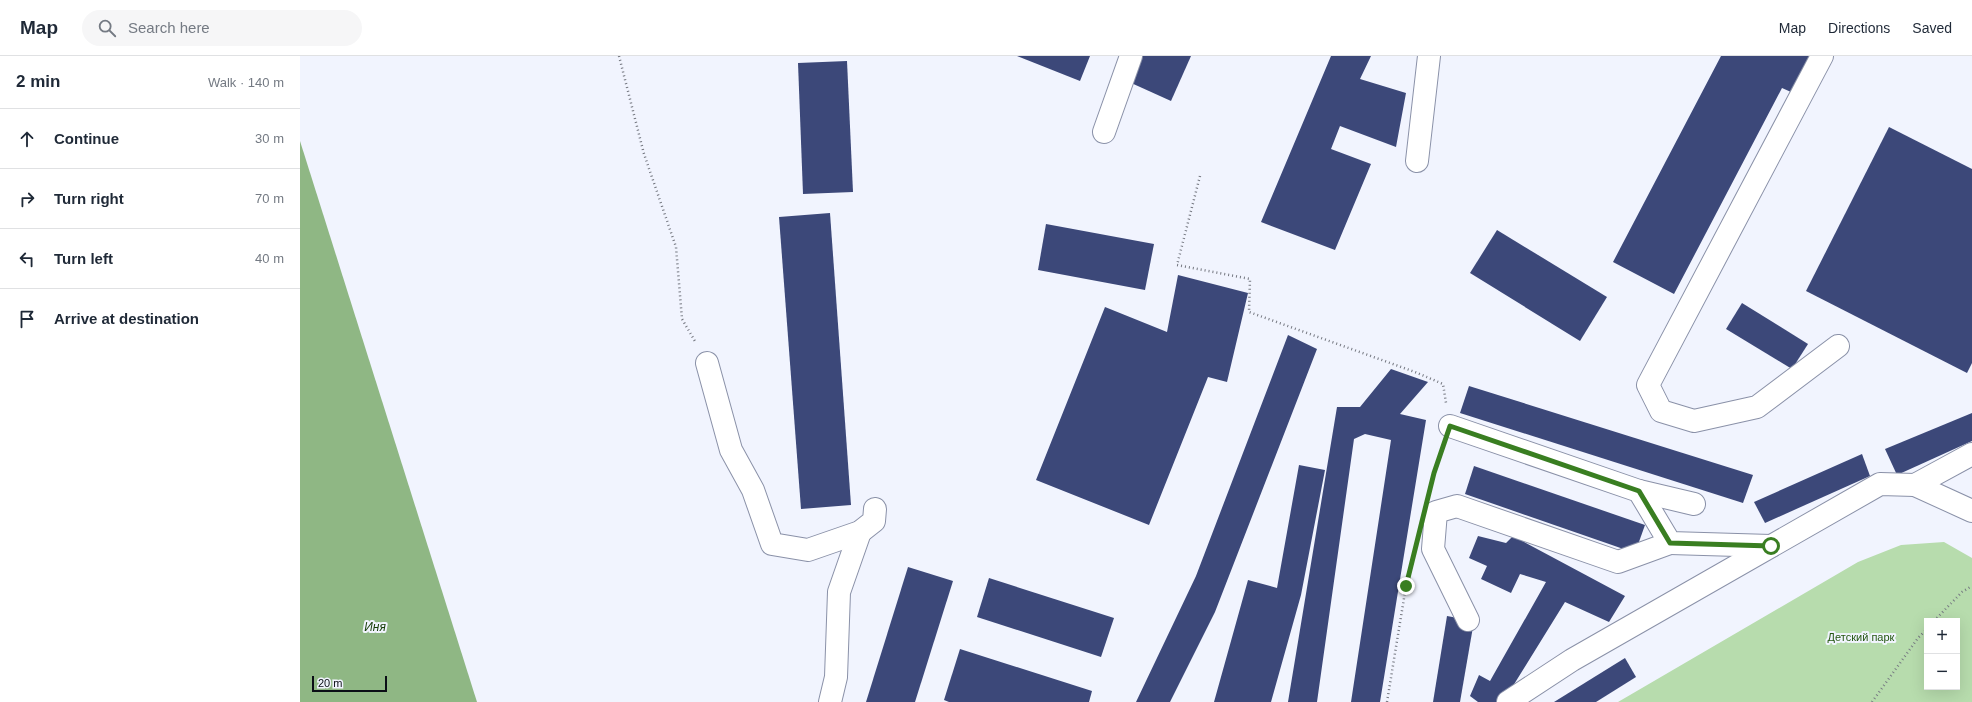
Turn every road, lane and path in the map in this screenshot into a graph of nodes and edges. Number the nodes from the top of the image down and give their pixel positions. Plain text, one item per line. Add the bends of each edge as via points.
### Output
1 (619, 56) edge
2 (1131, 56) edge
3 (1429, 56) edge
4 (1822, 56) edge
5 (1104, 132) dead end
6 (1417, 161) dead end
7 (1200, 176) dead end
8 (1838, 346) dead end
9 (707, 363) joint
10 (1450, 426) junction
11 (1972, 454) edge
12 (1914, 485) junction
13 (1639, 491) junction
14 (1428, 496) dead end
15 (1694, 504) dead end
16 (875, 508) dead end
17 (1972, 511) edge
18 (860, 532) junction
19 (1670, 543) junction
20 (1771, 546) junction
21 (1414, 556) dead end
22 (1972, 586) edge
23 (1937, 618) edge
24 (1468, 620) dead end
25 (1924, 632) edge
26 (830, 702) edge
27 (1387, 702) edge
28 (1508, 702) edge
29 (1872, 702) edge

1 - 9 path via 644,154 676,247 682,319
2 - 5 lane
3 - 6 lane
4 - 8 lane via 1648,385 1661,411 1694,421 1757,407
7 - 10 path via 1177,264 1250,279 1249,312 1443,384
9 - 18 lane via 731,450 753,490 772,544 808,550
10 - 13 lane
10 - 14 path
11 - 12 lane
12 - 17 lane
12 - 20 lane via 1880,484
13 - 15 lane
13 - 19 lane
16 - 18 lane via 874,521
18 - 26 lane via 839,592 836,677
19 - 20 lane
19 - 24 lane via 1618,562 1457,506 1436,512 1433,549
20 - 28 lane via 1572,660
21 - 27 path via 1406,586
22 - 23 path via 1962,592
25 - 29 path

